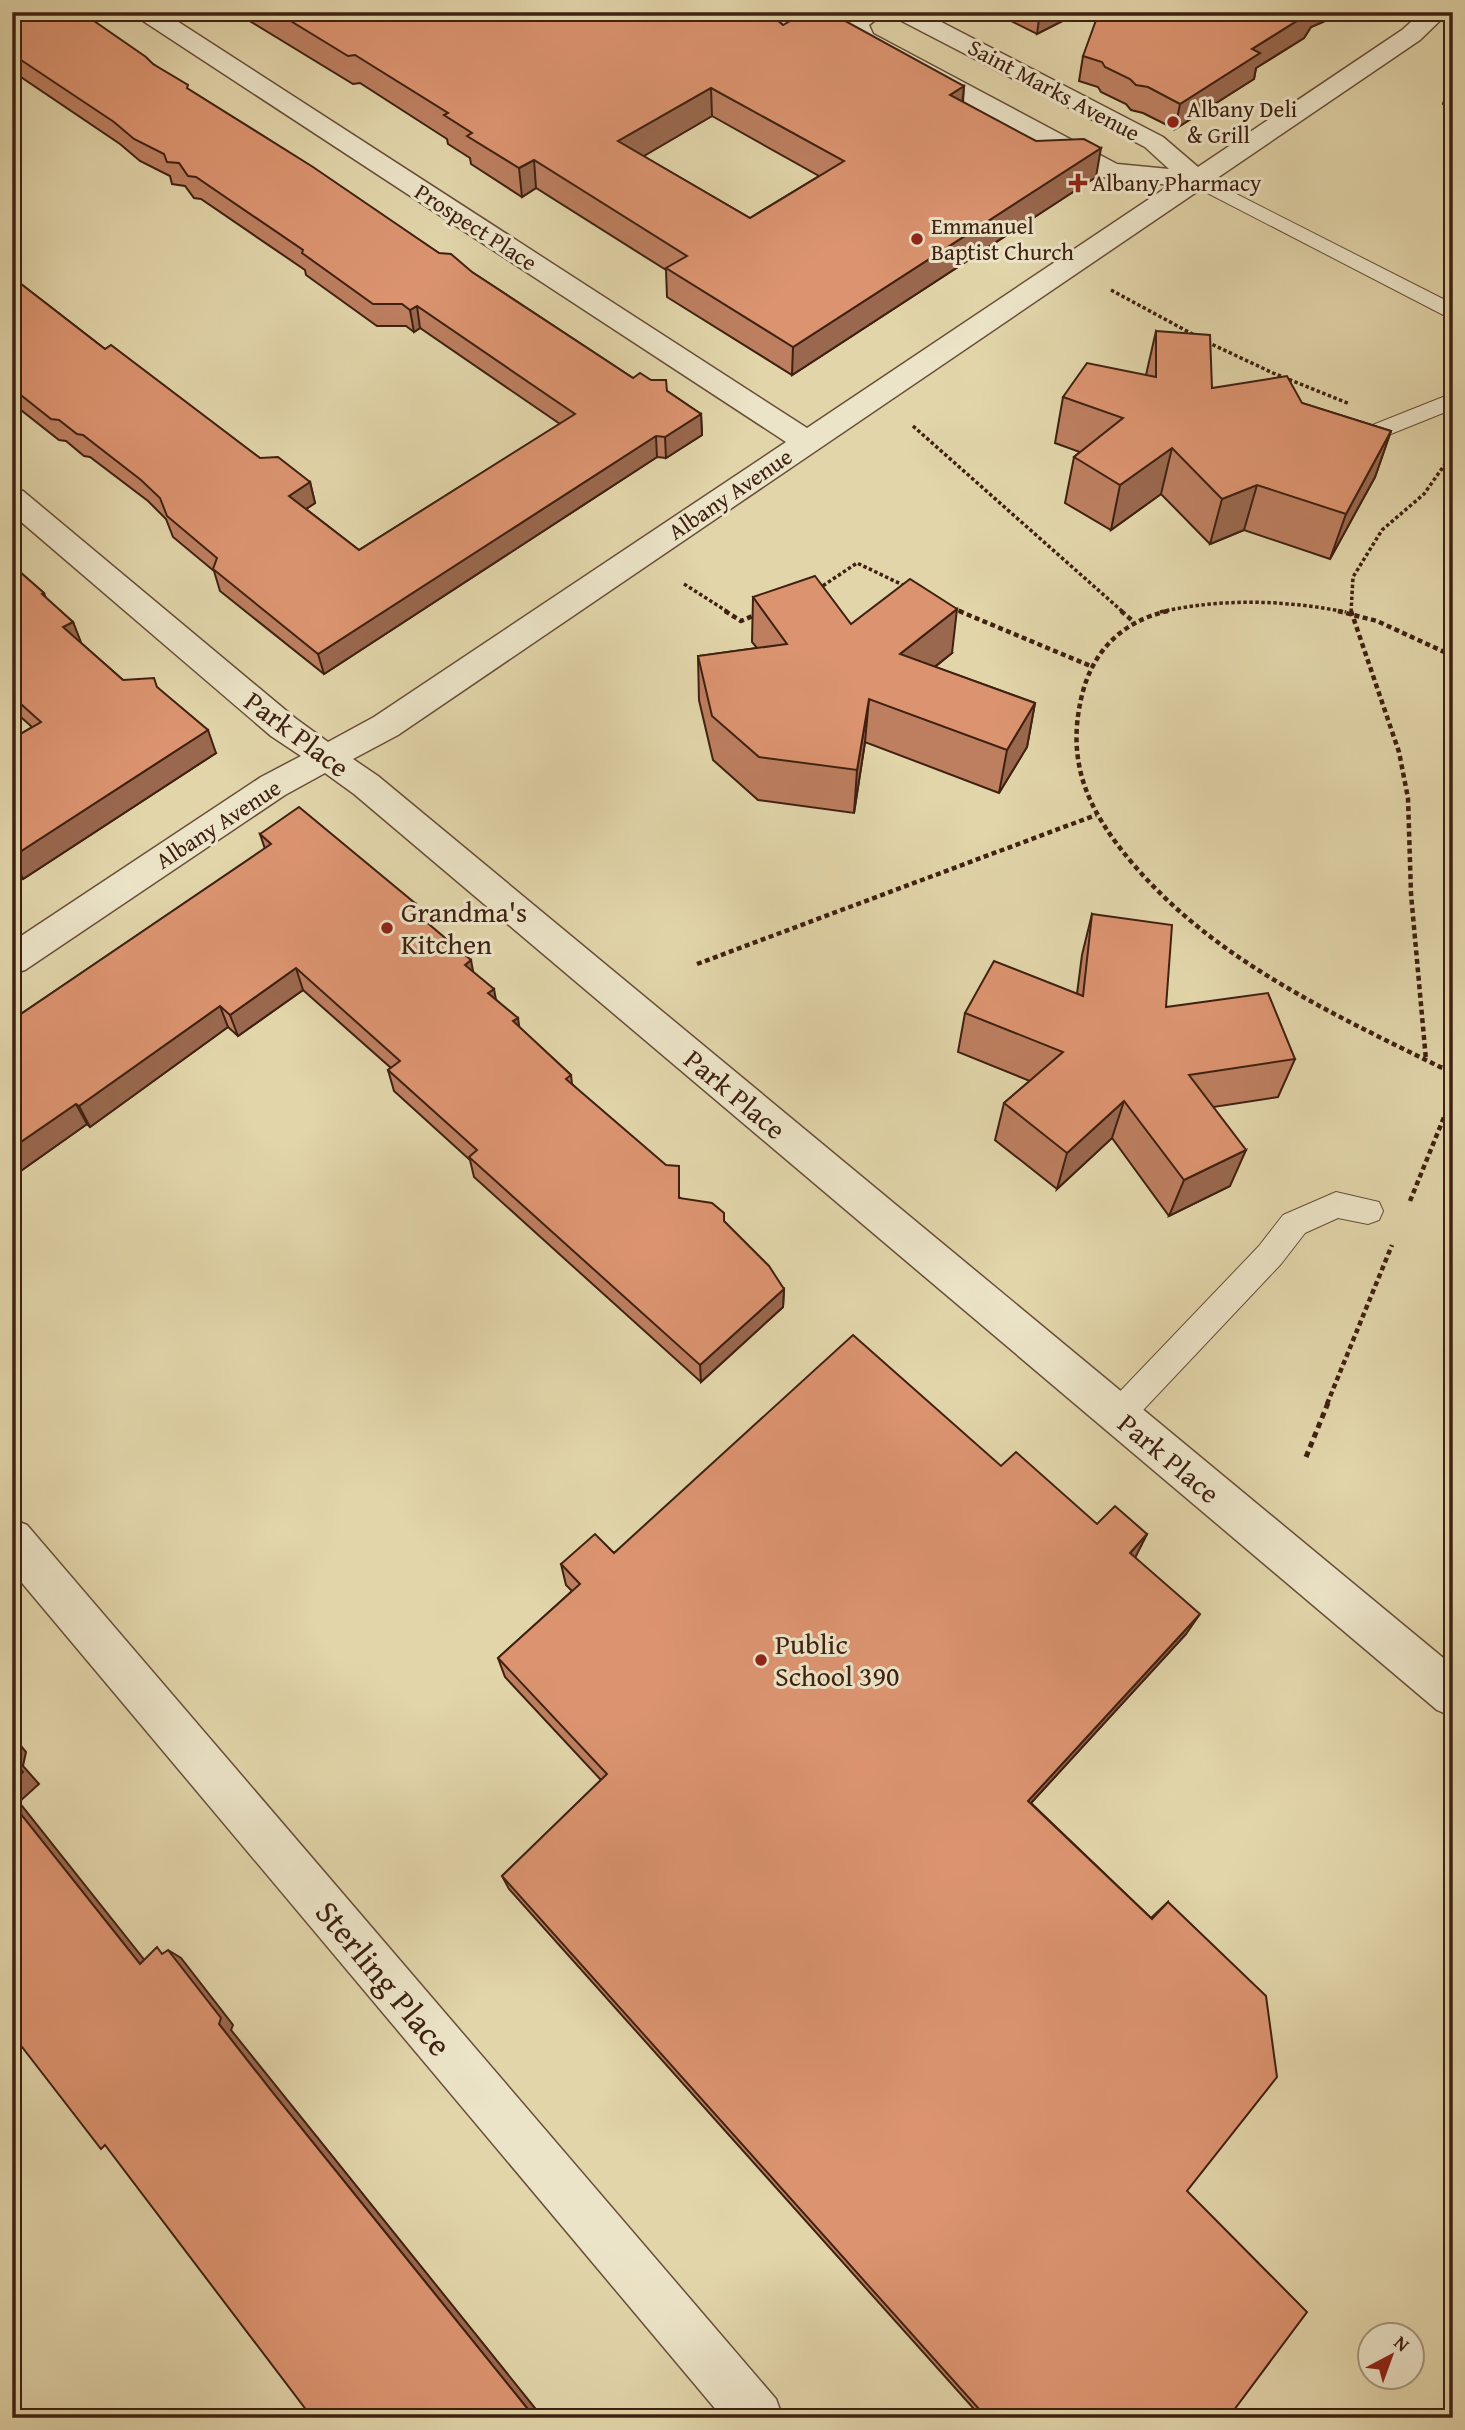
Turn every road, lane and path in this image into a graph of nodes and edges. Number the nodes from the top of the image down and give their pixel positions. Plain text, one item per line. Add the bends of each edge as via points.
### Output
1 (146, 12) edge
2 (873, 12) edge
3 (903, 12) edge
4 (1437, 12) edge
5 (1197, 180) junction
6 (1111, 290) dead end
7 (1453, 313) edge
8 (1453, 400) edge
9 (1397, 422) junction
10 (913, 426) dead end
11 (1353, 441) edge
12 (807, 442) junction
13 (1453, 453) edge
14 (16, 506) edge
15 (684, 584) dead end
16 (915, 591) edge
17 (808, 596) edge
18 (953, 608) edge
19 (763, 612) edge
20 (1351, 614) junction
21 (1134, 622) junction
22 (1453, 656) edge
23 (1093, 667) junction
24 (326, 758) junction
25 (1096, 815) junction
26 (12, 960) edge
27 (697, 964) dead end
28 (1426, 1060) junction
29 (1453, 1070) edge
30 (1453, 1095) edge
31 (1407, 1208) dead end
32 (1368, 1211) dead end
33 (1397, 1233) dead end
34 (1118, 1415) junction
35 (1306, 1457) dead end
36 (12, 1539) edge
37 (1453, 1695) edge
38 (757, 2418) edge

1 - 12 street, Prospect Place
2 - 5 street, Saint Marks Avenue via 856,27 863,39 1111,170
3 - 5 street, Saint Marks Avenue via 1154,142
4 - 5 street, Albany Avenue via 1411,36
5 - 7 lane, Saint Marks Avenue
5 - 12 street, Albany Avenue
6 - 9 path via 1273,373
8 - 9 lane
9 - 11 lane
10 - 21 path
12 - 24 street, Albany Avenue via 386,726
13 - 20 path via 1424,494 1375,541 1353,576
14 - 24 street, Park Place
15 - 19 path via 741,621
16 - 17 path via 856,563
18 - 23 path
20 - 21 path via 1247,602 1183,607
20 - 22 path
20 - 28 path via 1399,752 1408,798 1411,894
21 - 23 path via 1105,647
23 - 25 path via 1075,722 1077,763
24 - 26 street, Albany Avenue via 273,786
24 - 34 street, Park Place via 376,794
25 - 27 path
25 - 28 path via 1139,873 1186,919 1266,979
28 - 29 path
30 - 31 path
32 - 34 lane via 1336,1205 1294,1224
33 - 35 path
34 - 37 street, Park Place
36 - 38 street, Sterling Place

